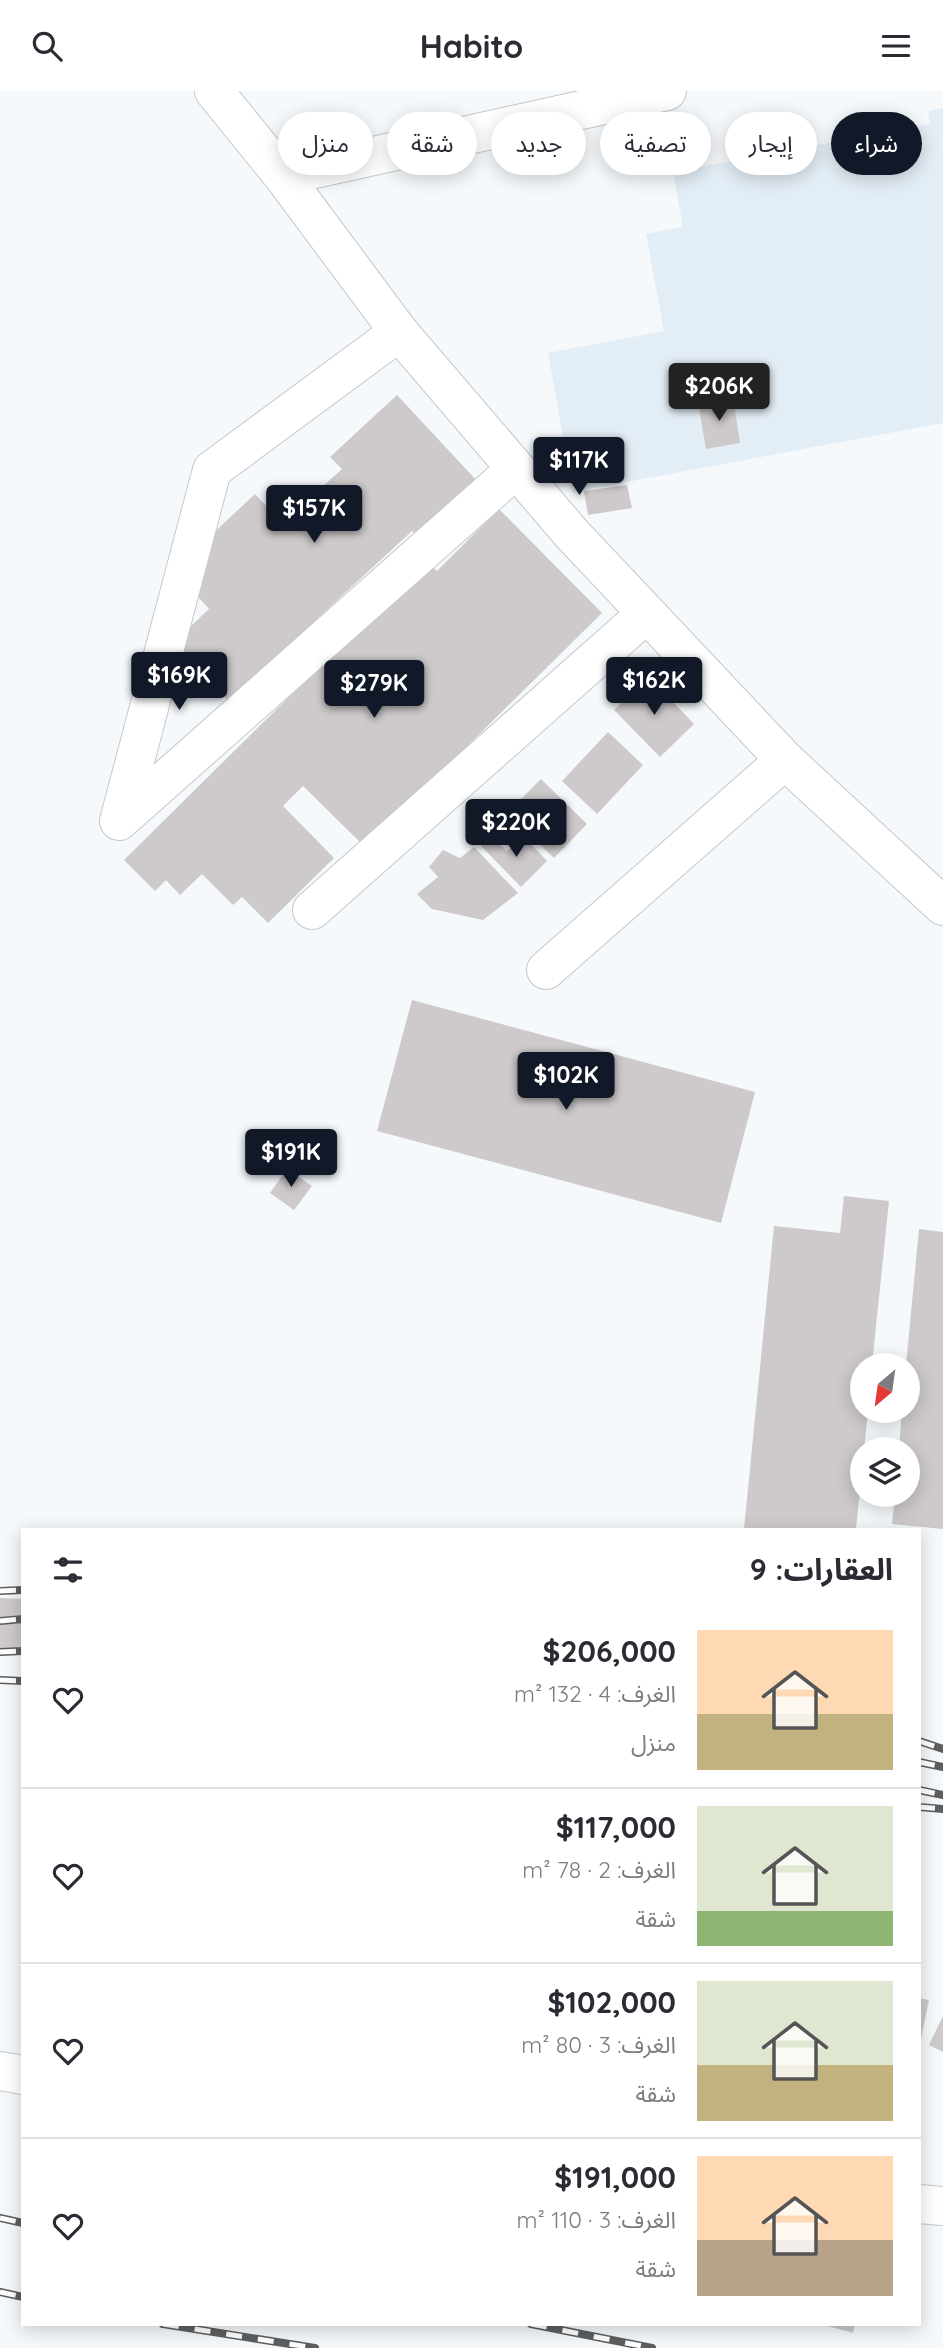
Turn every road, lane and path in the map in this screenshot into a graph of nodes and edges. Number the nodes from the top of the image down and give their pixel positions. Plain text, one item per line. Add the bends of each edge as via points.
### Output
1 (214, 91) edge
2 (667, 91) edge
3 (535, 105) edge
4 (283, 176) junction
5 (399, 332) junction
6 (516, 469) junction
7 (646, 614) junction
8 (785, 760) junction
9 (943, 906) edge
10 (312, 910) dead end
11 (546, 970) dead end
12 (0, 2071) edge
13 (21, 2075) edge
14 (921, 2204) edge
15 (943, 2206) edge

1 - 4 street
2 - 3 street
3 - 4 street
4 - 5 street
5 - 6 street
5 - 6 street via 212,470 119,821
6 - 7 street
7 - 8 street
7 - 10 street
8 - 9 street
8 - 11 street
12 - 13 street
14 - 15 street

